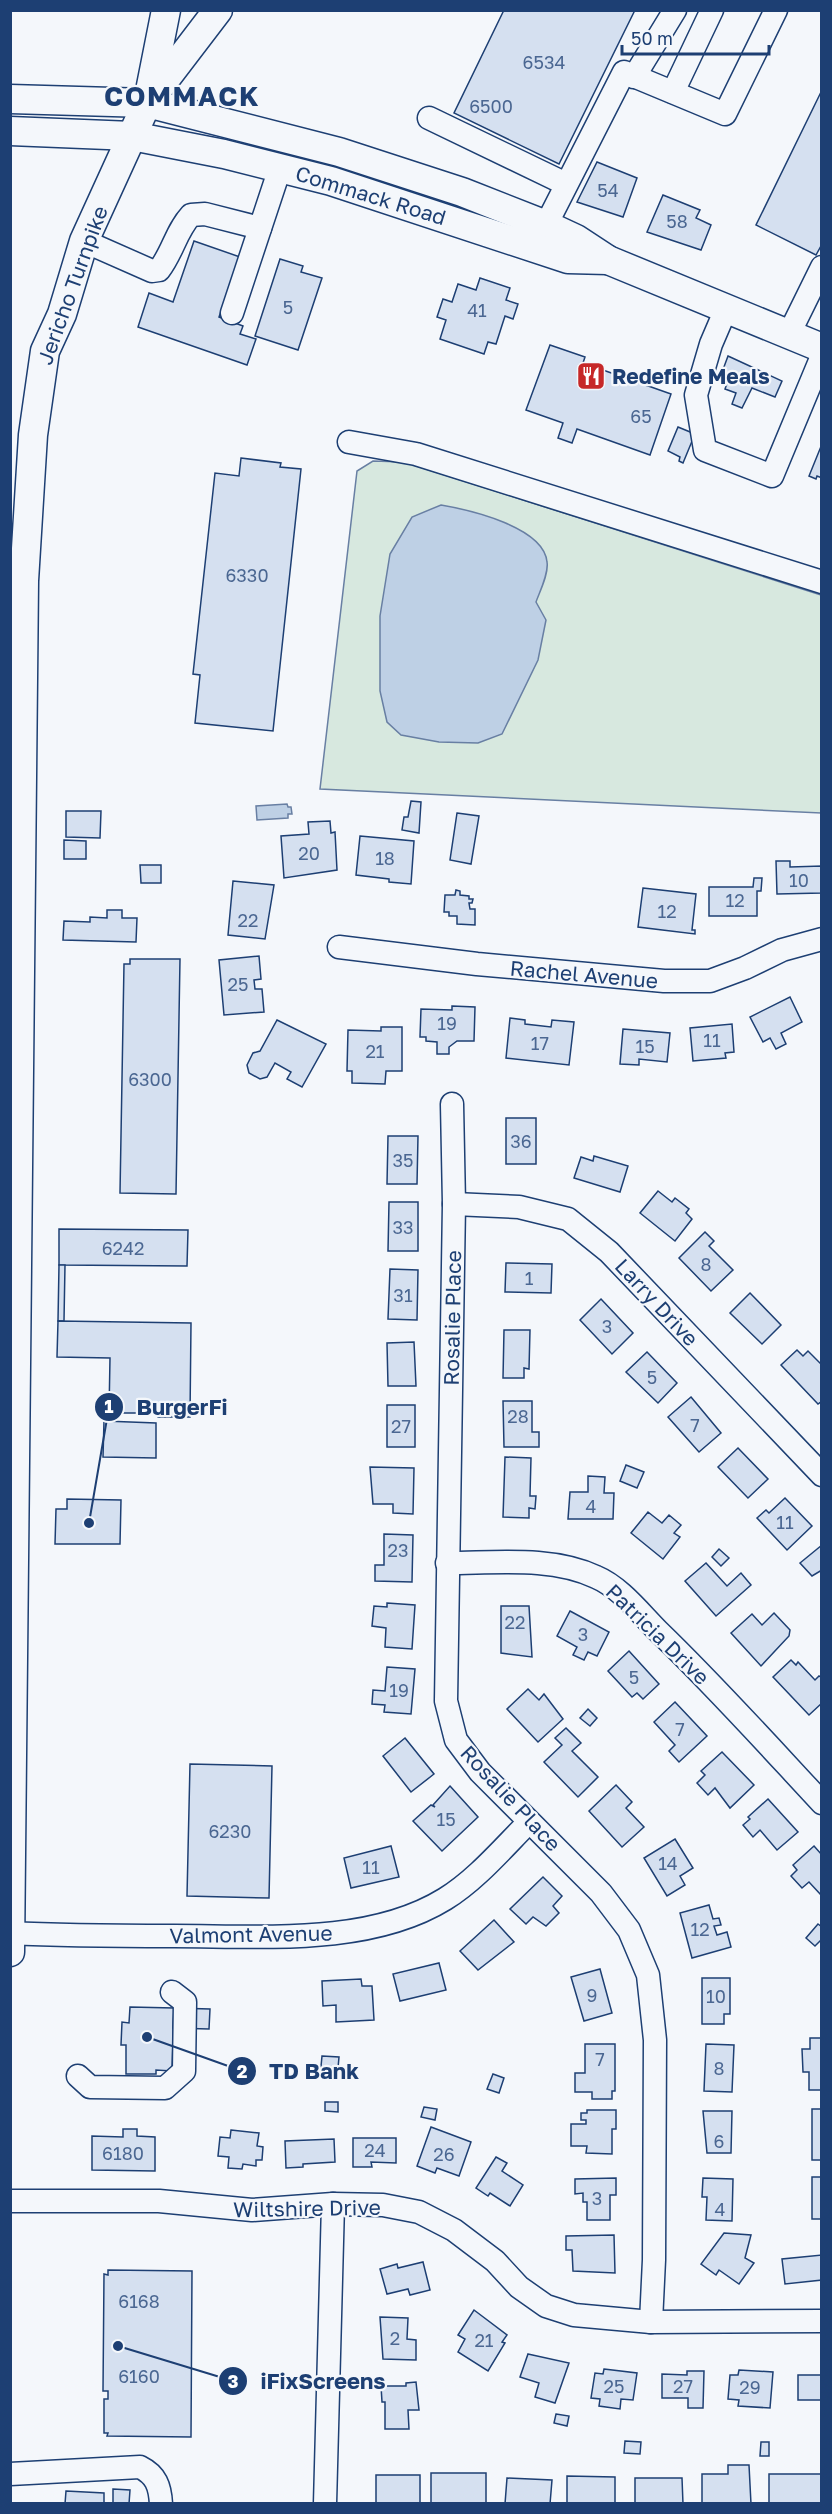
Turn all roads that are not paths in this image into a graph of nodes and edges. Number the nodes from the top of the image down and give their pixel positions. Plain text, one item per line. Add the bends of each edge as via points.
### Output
1 (166, 10) edge
2 (218, 10) edge
3 (675, 10) edge
4 (712, 10) edge
5 (776, 10) edge
6 (634, 77) junction
7 (673, 92) junction
8 (10, 99) edge
9 (147, 104) junction
10 (429, 118) dead end
11 (10, 131) edge
12 (132, 136) junction
13 (280, 168) junction
14 (566, 184) junction
15 (546, 225) junction
16 (260, 228) junction
17 (84, 240) junction
18 (608, 260) junction
19 (822, 267) edge
20 (726, 309) junction
21 (232, 313) dead end
22 (789, 334) junction
23 (822, 348) edge
24 (822, 356) edge
25 (349, 442) dead end
26 (822, 582) edge
27 (822, 939) edge
28 (339, 947) dead end
29 (452, 1104) dead end
30 (454, 1204) junction
31 (818, 1463) edge
32 (447, 1563) junction
33 (822, 1803) edge
34 (528, 1823) junction
35 (11, 1934) edge
36 (10, 1952) edge
37 (172, 1992) dead end
38 (78, 2076) dead end
39 (10, 2200) edge
40 (333, 2204) junction
41 (822, 2321) edge
42 (651, 2322) junction
43 (10, 2474) edge
44 (161, 2504) edge
45 (325, 2504) edge

1 - 9 main road, Jericho Turnpike
2 - 9 main road, Jericho Turnpike
3 - 6 street
4 - 7 street
5 - 7 street via 725,114
6 - 7 street
6 - 14 street via 624,72
8 - 9 main road, Commack Road
9 - 12 main road, Jericho Turnpike
9 - 15 main road, Commack Road via 339,152 462,192
10 - 14 street
11 - 12 main road, Commack Road
12 - 13 main road, Commack Road
12 - 17 main road, Jericho Turnpike
13 - 16 street
13 - 18 main road, Commack Road via 568,259
14 - 15 street
15 - 18 main road, Commack Road
16 - 17 street via 205,214 191,215 179,228 166,261 159,270 152,271
16 - 21 street
17 - 35 main road, Jericho Turnpike via 40,374 24,581
18 - 20 main road, Commack Road
19 - 22 street
20 - 22 main road, Commack Road
20 - 24 street via 696,395 705,450 772,476
22 - 23 main road, Commack Road
25 - 26 street via 416,454
27 - 28 street, Rachel Avenue via 782,950 710,981 477,964
29 - 30 street, Rosalie Place
30 - 31 street, Larry Drive via 519,1207 568,1218 609,1252
30 - 32 street, Rosalie Place
32 - 33 street, Patricia Drive via 525,1563 568,1567 598,1577 693,1664
32 - 34 street, Rosalie Place via 446,1701 456,1740
34 - 35 street, Valmont Avenue via 445,1899 397,1921 291,1937
34 - 42 street, Rosalie Place via 601,1893 629,1930 648,1975 655,2040
35 - 36 main road, Jericho Turnpike
37 - 38 street via 185,2002 184,2071 165,2088 90,2087
39 - 40 street, Wiltshire Drive via 159,2201 252,2210
40 - 42 street, Wiltshire Drive via 383,2205 419,2212 454,2230 546,2306 585,2317
40 - 45 street
41 - 42 street, Wiltshire Drive
43 - 44 street via 140,2468 158,2482

